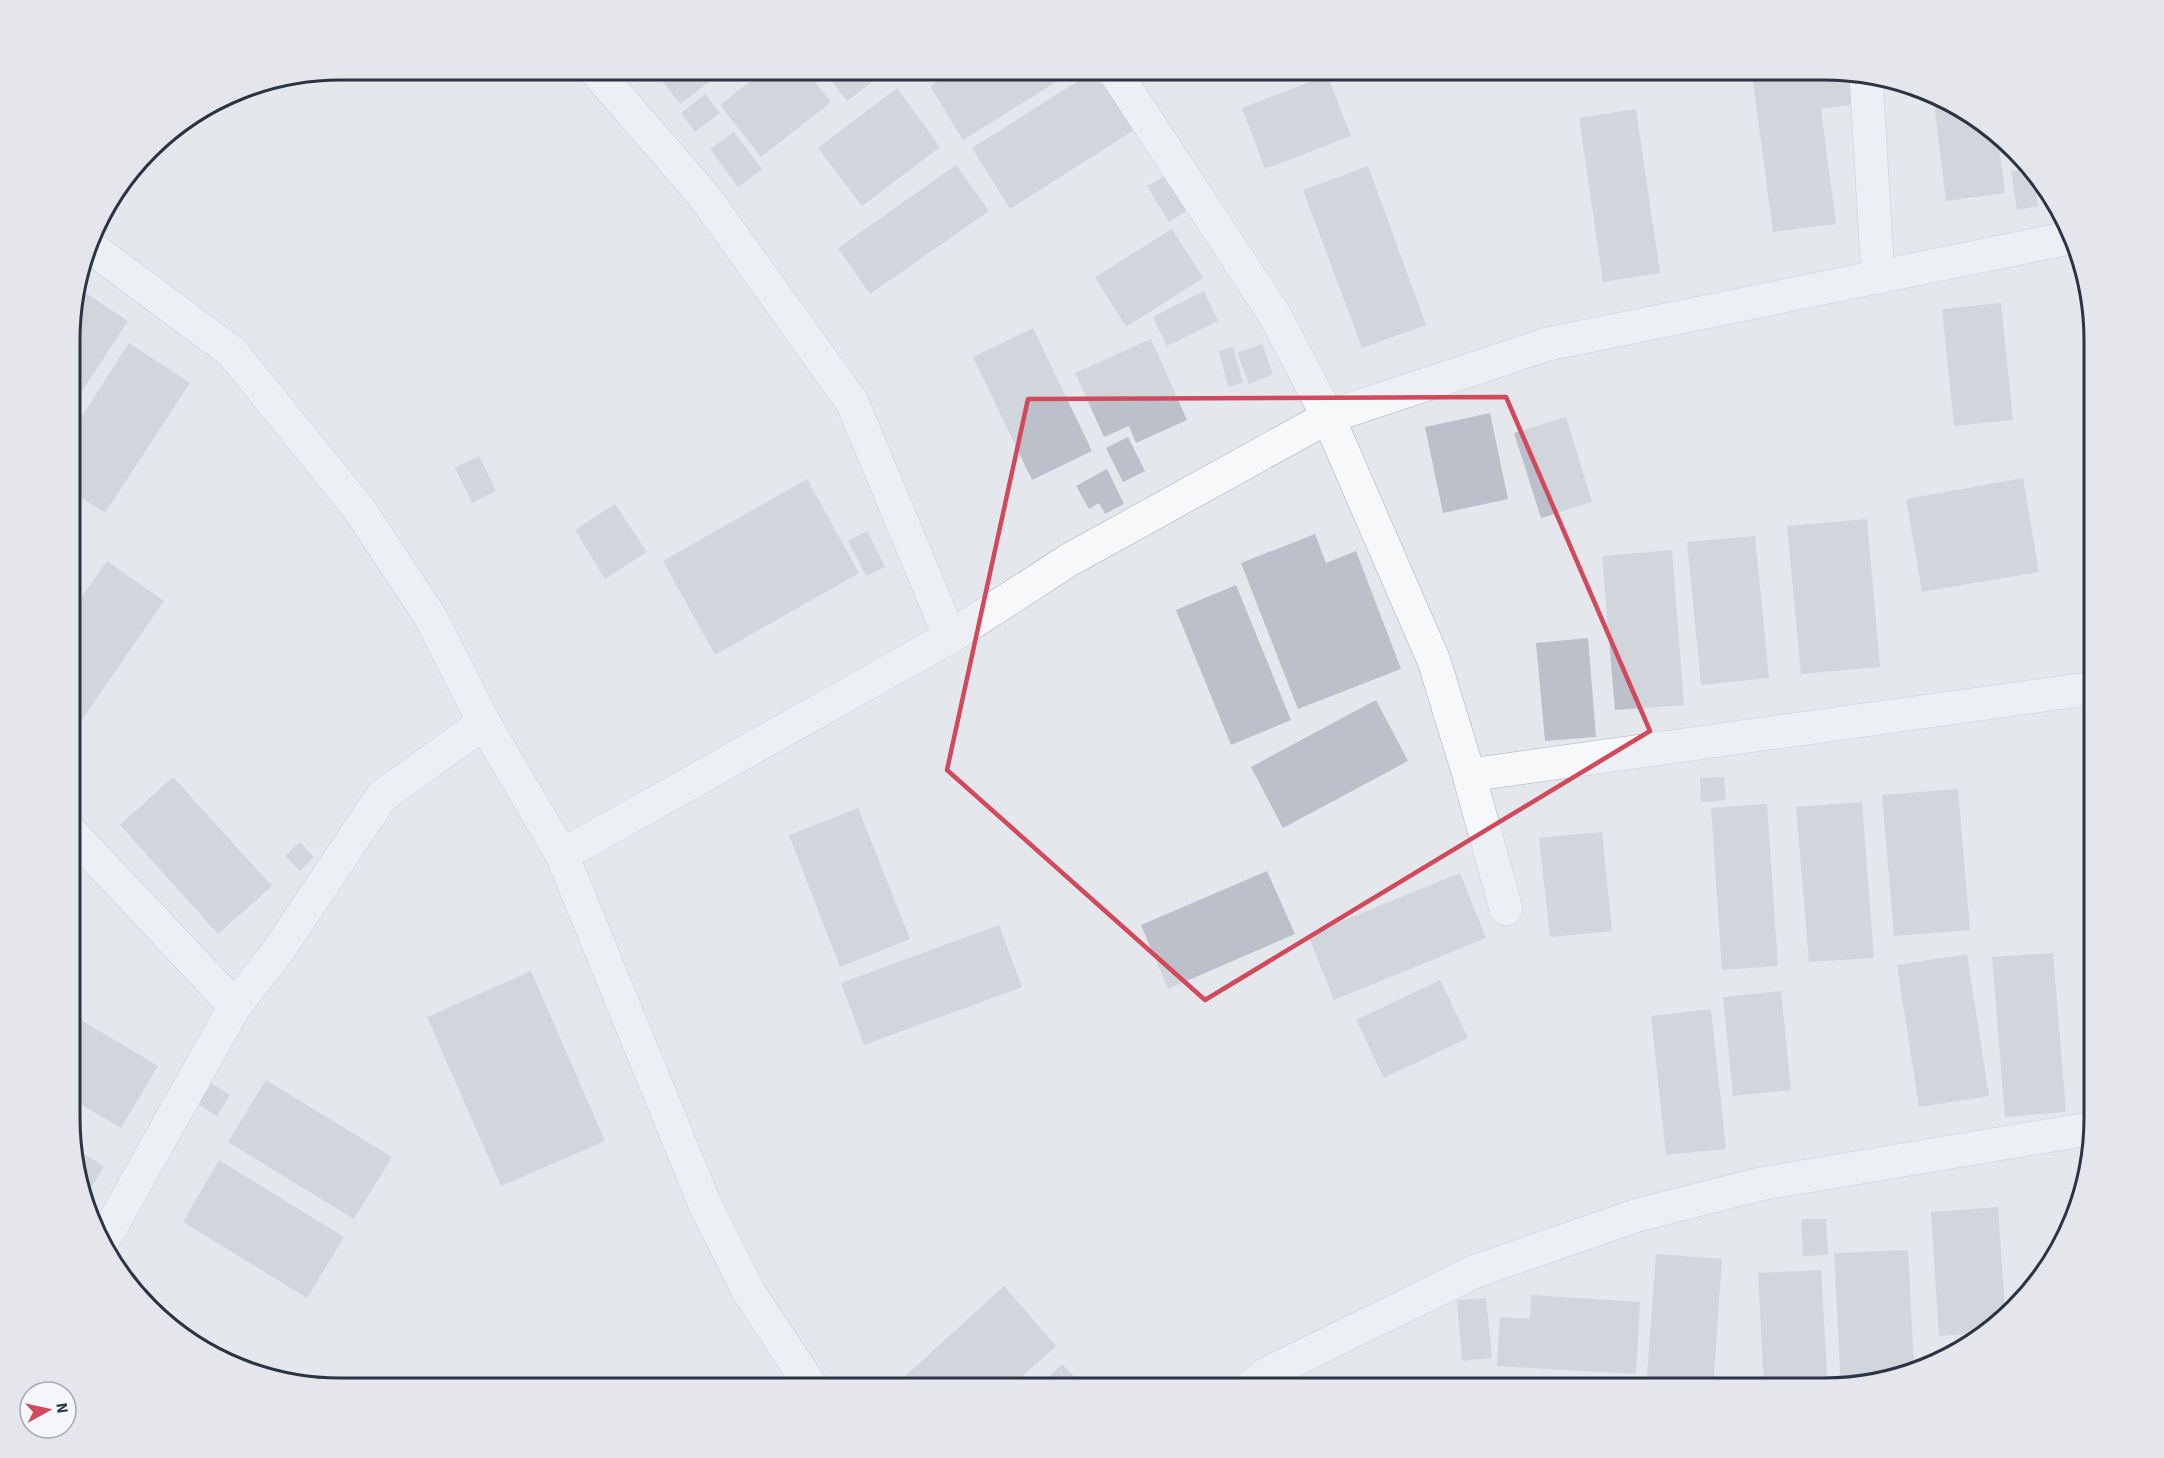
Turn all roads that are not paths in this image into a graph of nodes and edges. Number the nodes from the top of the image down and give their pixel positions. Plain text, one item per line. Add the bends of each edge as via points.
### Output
1 (604, 80) edge
2 (1120, 80) edge
3 (1866, 83) edge
4 (2065, 239) edge
5 (95, 250) edge
6 (1878, 278) junction
7 (1328, 417) junction
8 (950, 638) junction
9 (2084, 689) edge
10 (484, 723) junction
11 (1470, 775) junction
12 (80, 842) edge
13 (562, 855) junction
14 (1506, 909) dead end
15 (235, 1006) junction
16 (2084, 1130) edge
17 (107, 1235) edge
18 (806, 1378) edge
19 (1262, 1378) edge

1 - 8 street via 704,196 852,402
2 - 7 street via 1276,317
3 - 6 street
4 - 6 street
5 - 10 street via 232,352 359,509 430,616
6 - 7 street via 1548,344
7 - 8 street via 1069,560
7 - 11 street via 1434,662
8 - 13 street
9 - 11 street
10 - 13 street
10 - 15 street via 382,796 278,951
11 - 14 street
12 - 15 street
13 - 18 street via 704,1202 750,1294
15 - 17 street
16 - 19 street via 1760,1184 1638,1215 1476,1271

